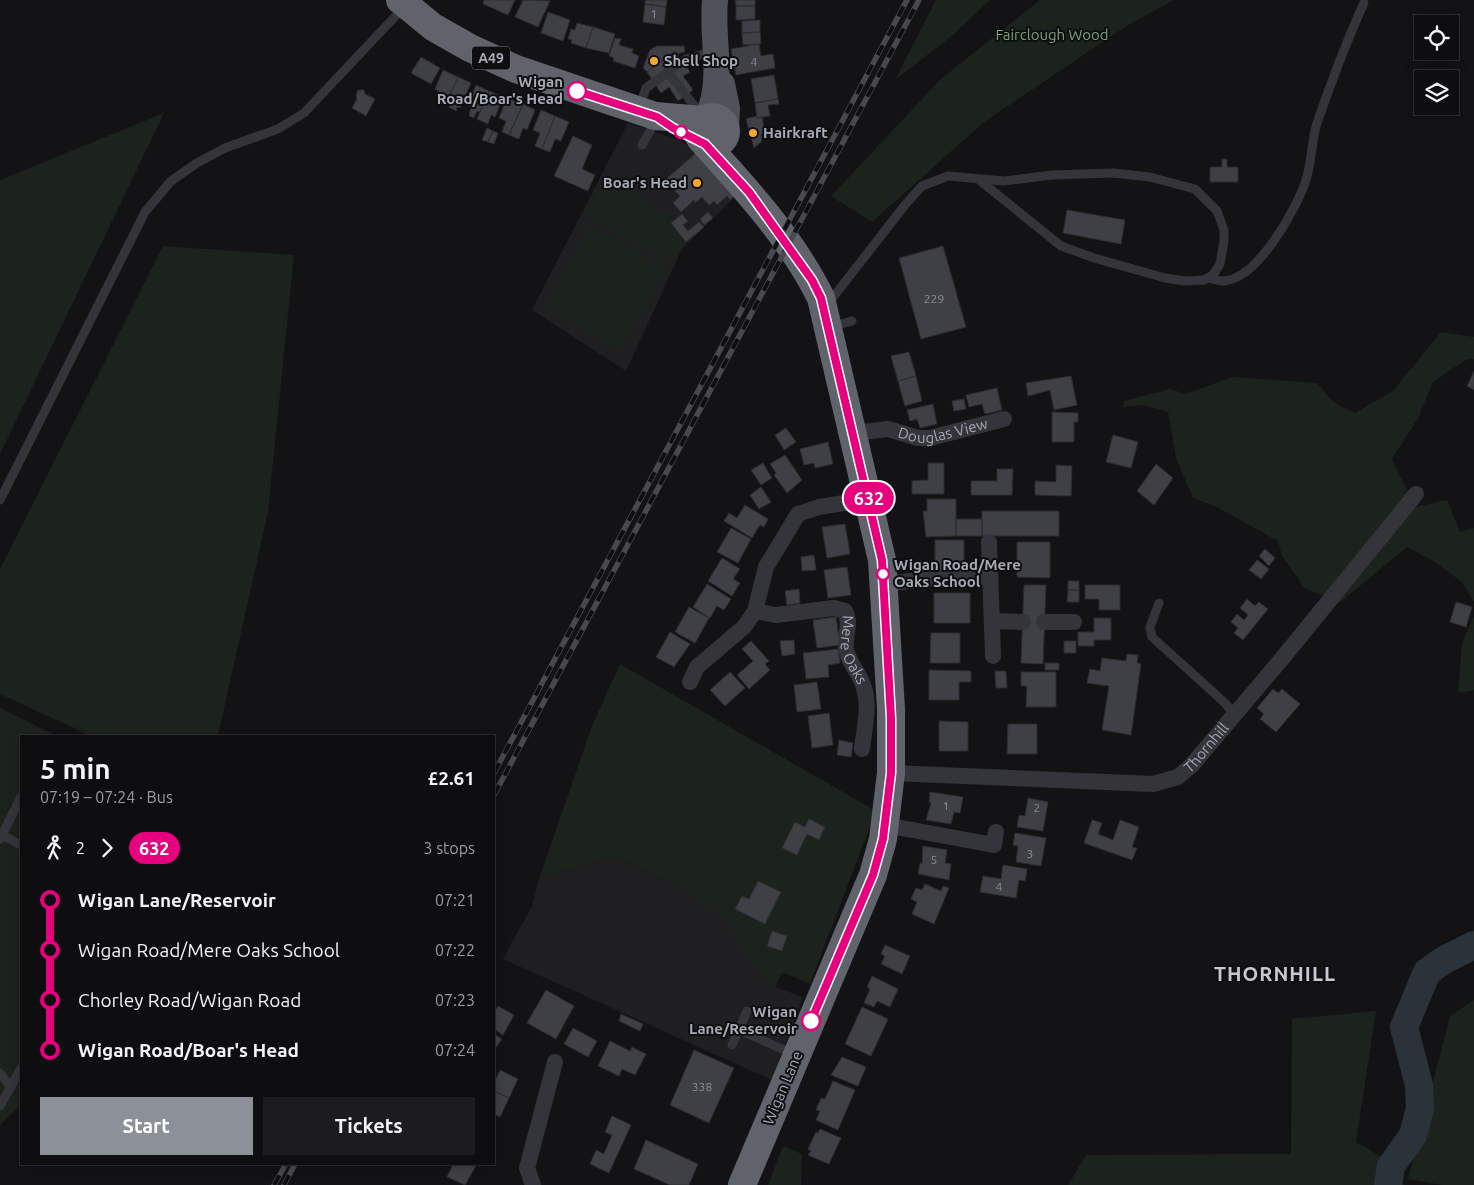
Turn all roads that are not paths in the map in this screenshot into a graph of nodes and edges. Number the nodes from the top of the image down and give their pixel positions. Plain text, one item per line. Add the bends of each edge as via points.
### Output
1 (715, 0) edge
2 (403, 3) edge
3 (1364, 3) dead end
4 (717, 61) junction
5 (668, 72) junction
6 (650, 115) junction
7 (710, 129) junction
8 (642, 145) dead end
9 (978, 179) junction
10 (1208, 278) junction
11 (830, 312) junction
12 (1004, 418) dead end
13 (853, 433) junction
14 (1416, 494) dead end
15 (0, 500) edge
16 (869, 500) junction
17 (989, 542) dead end
18 (990, 577) junction
19 (884, 584) junction
20 (1159, 604) dead end
21 (755, 611) junction
22 (992, 621) junction
23 (1023, 622) dead end
24 (1044, 622) dead end
25 (1074, 622) dead end
26 (993, 656) dead end
27 (690, 682) dead end
28 (1234, 715) junction
29 (862, 749) dead end
30 (891, 773) junction
31 (20, 799) edge
32 (885, 825) junction
33 (996, 832) dead end
34 (1, 836) edge
35 (20, 845) edge
36 (747, 1011) dead end
37 (739, 1030) junction
38 (732, 1045) dead end
39 (797, 1055) junction
40 (555, 1062) dead end
41 (20, 1070) edge
42 (0, 1073) edge
43 (11, 1087) junction
44 (0, 1106) edge
45 (533, 1185) edge
46 (742, 1185) edge

1 - 4 main road
2 - 6 highway, A49 via 433,27 478,52 516,69
2 - 15 lane via 304,113 278,129 225,148 197,163 170,182 145,212
3 - 10 lane via 1316,126 1305,182 1290,215 1270,248 1255,263 1223,281
4 - 5 lane via 704,54 686,59
4 - 7 main road
5 - 6 lane via 646,88
5 - 7 lane
6 - 7 highway, A49 via 673,128
6 - 8 lane via 651,130
7 - 11 highway, Wigan Lane via 738,156 752,196 812,280
9 - 10 lane via 1066,248 1165,278 1185,281
9 - 10 lane via 1004,181 1113,173 1150,177 1195,189 1217,210 1224,230 1220,264
9 - 11 lane via 948,176 922,186 905,205
11 - 13 highway, Wigan Lane
12 - 13 street, Douglas View via 930,438 918,438 888,429
13 - 16 highway, Wigan Lane
14 - 28 street, Thornhill
16 - 19 highway, Wigan Lane
16 - 21 street via 819,507 798,514 766,567
17 - 18 street
18 - 19 street
18 - 22 street
19 - 30 highway, Wigan Lane
20 - 28 lane via 1150,627 1152,637 1224,702
21 - 27 street via 744,627 697,667
21 - 29 street, Mere Oaks via 776,615 834,608 845,611 847,656 860,678 866,697
22 - 23 street
22 - 26 street
24 - 25 street
28 - 30 street, Thornhill via 1191,766 1178,776 1153,784
30 - 32 highway, Wigan Lane
31 - 34 lane
32 - 33 street via 994,845
32 - 39 highway, Wigan Lane via 873,875
34 - 35 lane
36 - 37 lane
37 - 38 lane
37 - 39 lane
39 - 46 highway, Wigan Lane
40 - 45 street via 527,1168
41 - 43 lane
42 - 43 lane
43 - 44 lane

